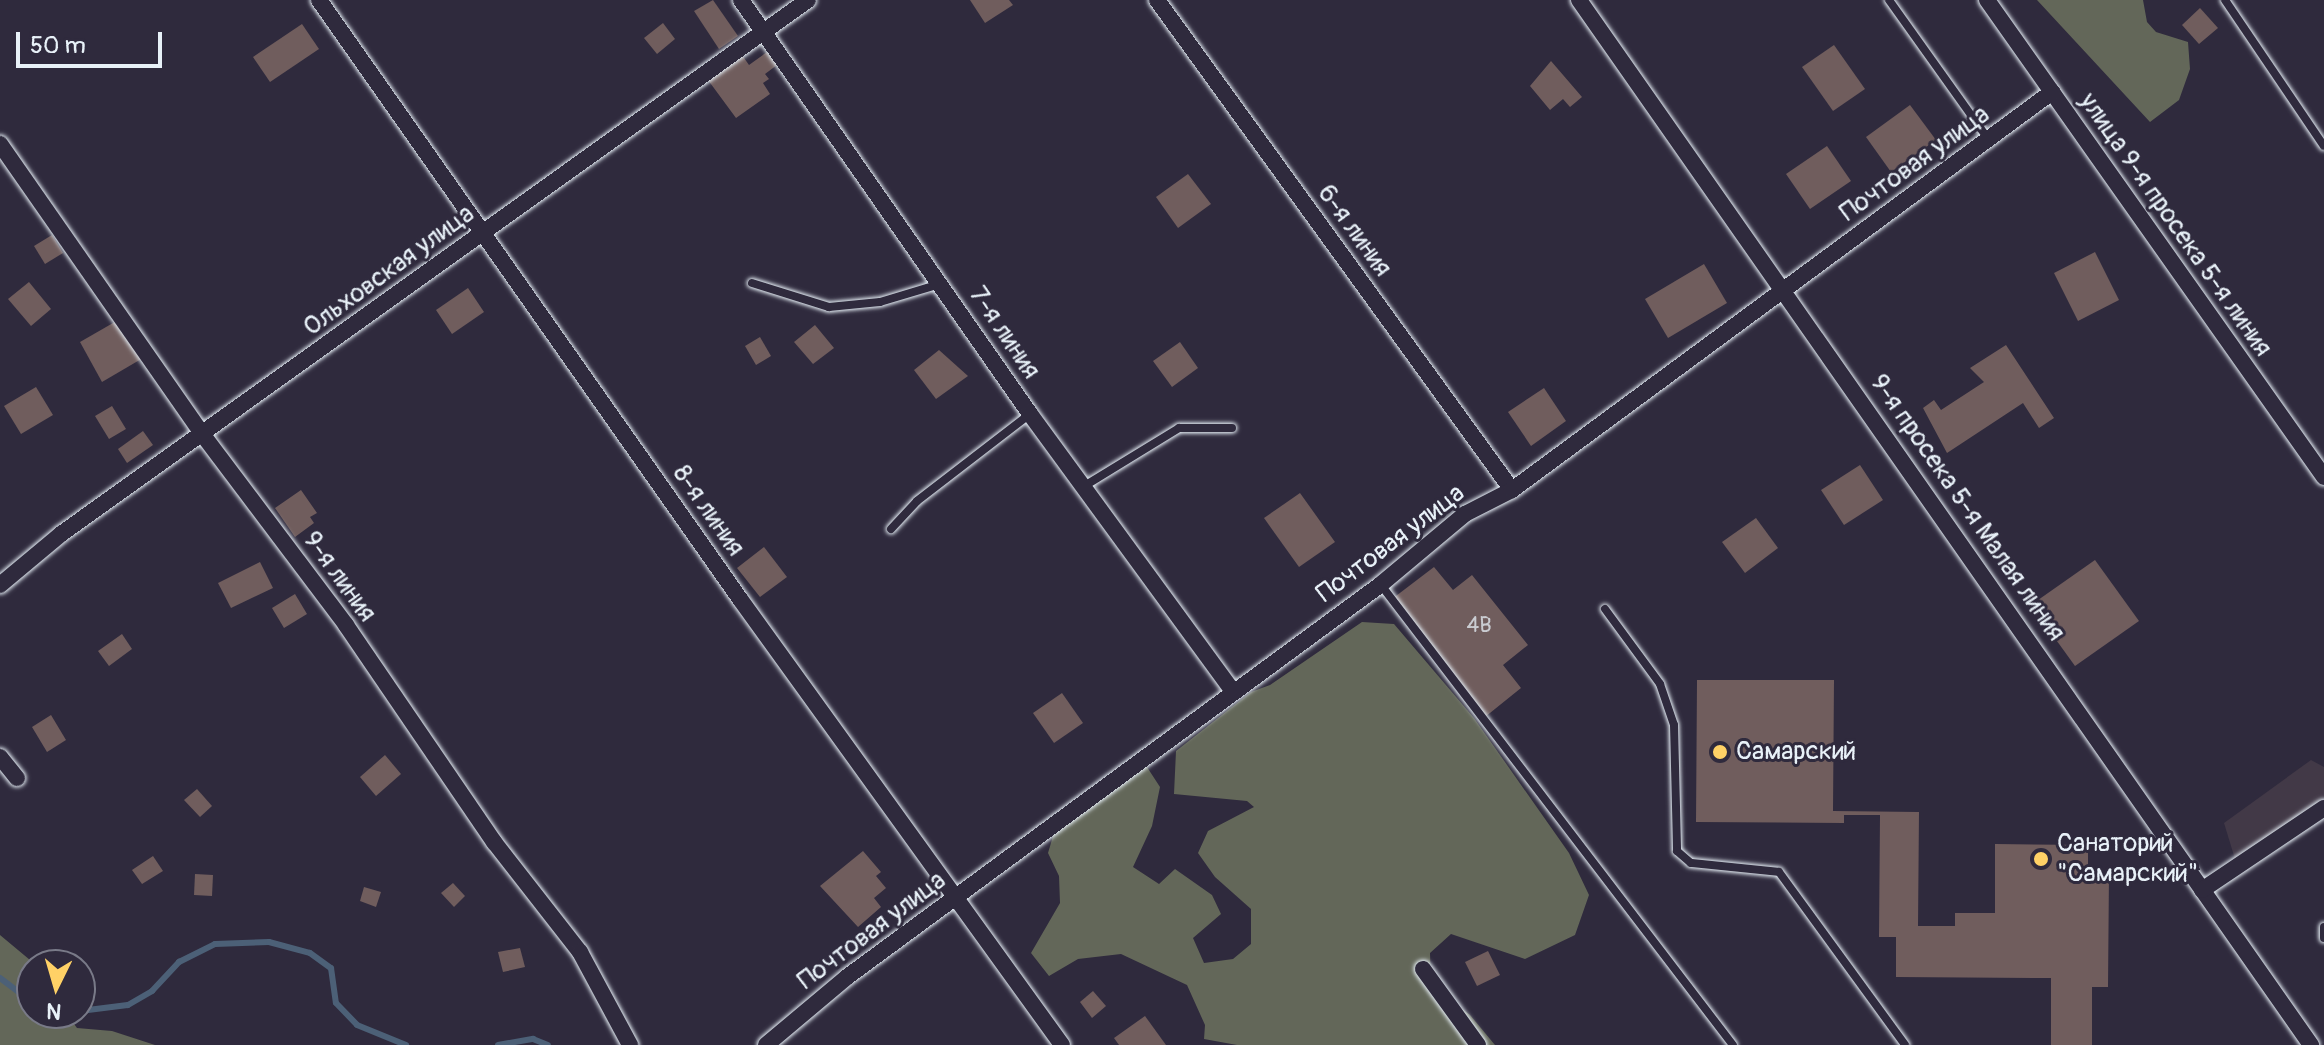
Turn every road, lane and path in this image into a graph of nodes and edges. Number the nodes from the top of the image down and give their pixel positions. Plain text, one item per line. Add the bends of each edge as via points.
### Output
1 (319, 0) edge
2 (741, 0) edge
3 (808, 0) edge
4 (1157, 0) edge
5 (1579, 0) edge
6 (1889, 0) edge
7 (1987, 0) edge
8 (2225, 0) edge
9 (764, 32) junction
10 (2052, 92) junction
11 (1989, 140) junction
12 (0, 144) edge
13 (2324, 146) edge
14 (484, 232) junction
15 (752, 283) dead end
16 (940, 283) junction
17 (1785, 288) junction
18 (1030, 414) junction
19 (1232, 428) dead end
20 (203, 435) junction
21 (2324, 477) edge
22 (1086, 485) junction
23 (1512, 490) junction
24 (891, 529) dead end
25 (0, 585) edge
26 (1380, 585) junction
27 (1605, 609) dead end
28 (1232, 690) junction
29 (0, 757) edge
30 (17, 778) dead end
31 (2324, 808) edge
32 (2202, 890) junction
33 (956, 897) junction
34 (2324, 927) edge
35 (2324, 938) edge
36 (1423, 969) dead end
37 (630, 1045) edge
38 (766, 1045) edge
39 (1062, 1045) edge
40 (1478, 1045) edge
41 (1733, 1045) edge
42 (1905, 1045) edge
43 (2311, 1045) edge

1 - 14 street, 8-я линия
2 - 9 street, 7-я линия
3 - 9 street, Ольховская улица
4 - 23 street, 6-я линия
5 - 17 street, 9-я просека 5-я Малая линия
6 - 11 lane
7 - 10 street, улица 9-я просека 5-я линия
8 - 13 lane
9 - 14 street, Ольховская улица
9 - 16 street, 7-я линия
10 - 11 street, Почтовая улица
10 - 21 street, улица 9-я просека 5-я линия
11 - 17 street, Почтовая улица
12 - 20 street, 9-я линия
14 - 20 street, Ольховская улица
14 - 33 street, 8-я линия
15 - 16 lane via 829,307 880,302
16 - 18 street, 7-я линия
17 - 23 street, Почтовая улица
17 - 32 street, 9-я просека 5-я Малая линия
18 - 22 street, 7-я линия
18 - 24 lane via 917,501
19 - 22 lane via 1179,428
20 - 25 street, Ольховская улица via 61,534
20 - 37 street, 9-я линия via 346,625 494,842 580,952
22 - 28 street, 7-я линия
23 - 26 street, Почтовая улица via 1465,514
26 - 28 street, Почтовая улица
26 - 41 lane
27 - 42 lane via 1660,684 1674,725 1677,851 1691,863 1779,872
28 - 33 street, Почтовая улица
29 - 30 street
31 - 32 street
32 - 43 street, 9-я просека 5-я Малая линия
33 - 38 street, Почтовая улица
33 - 39 street, 8-я линия
34 - 35 lane
36 - 40 street

